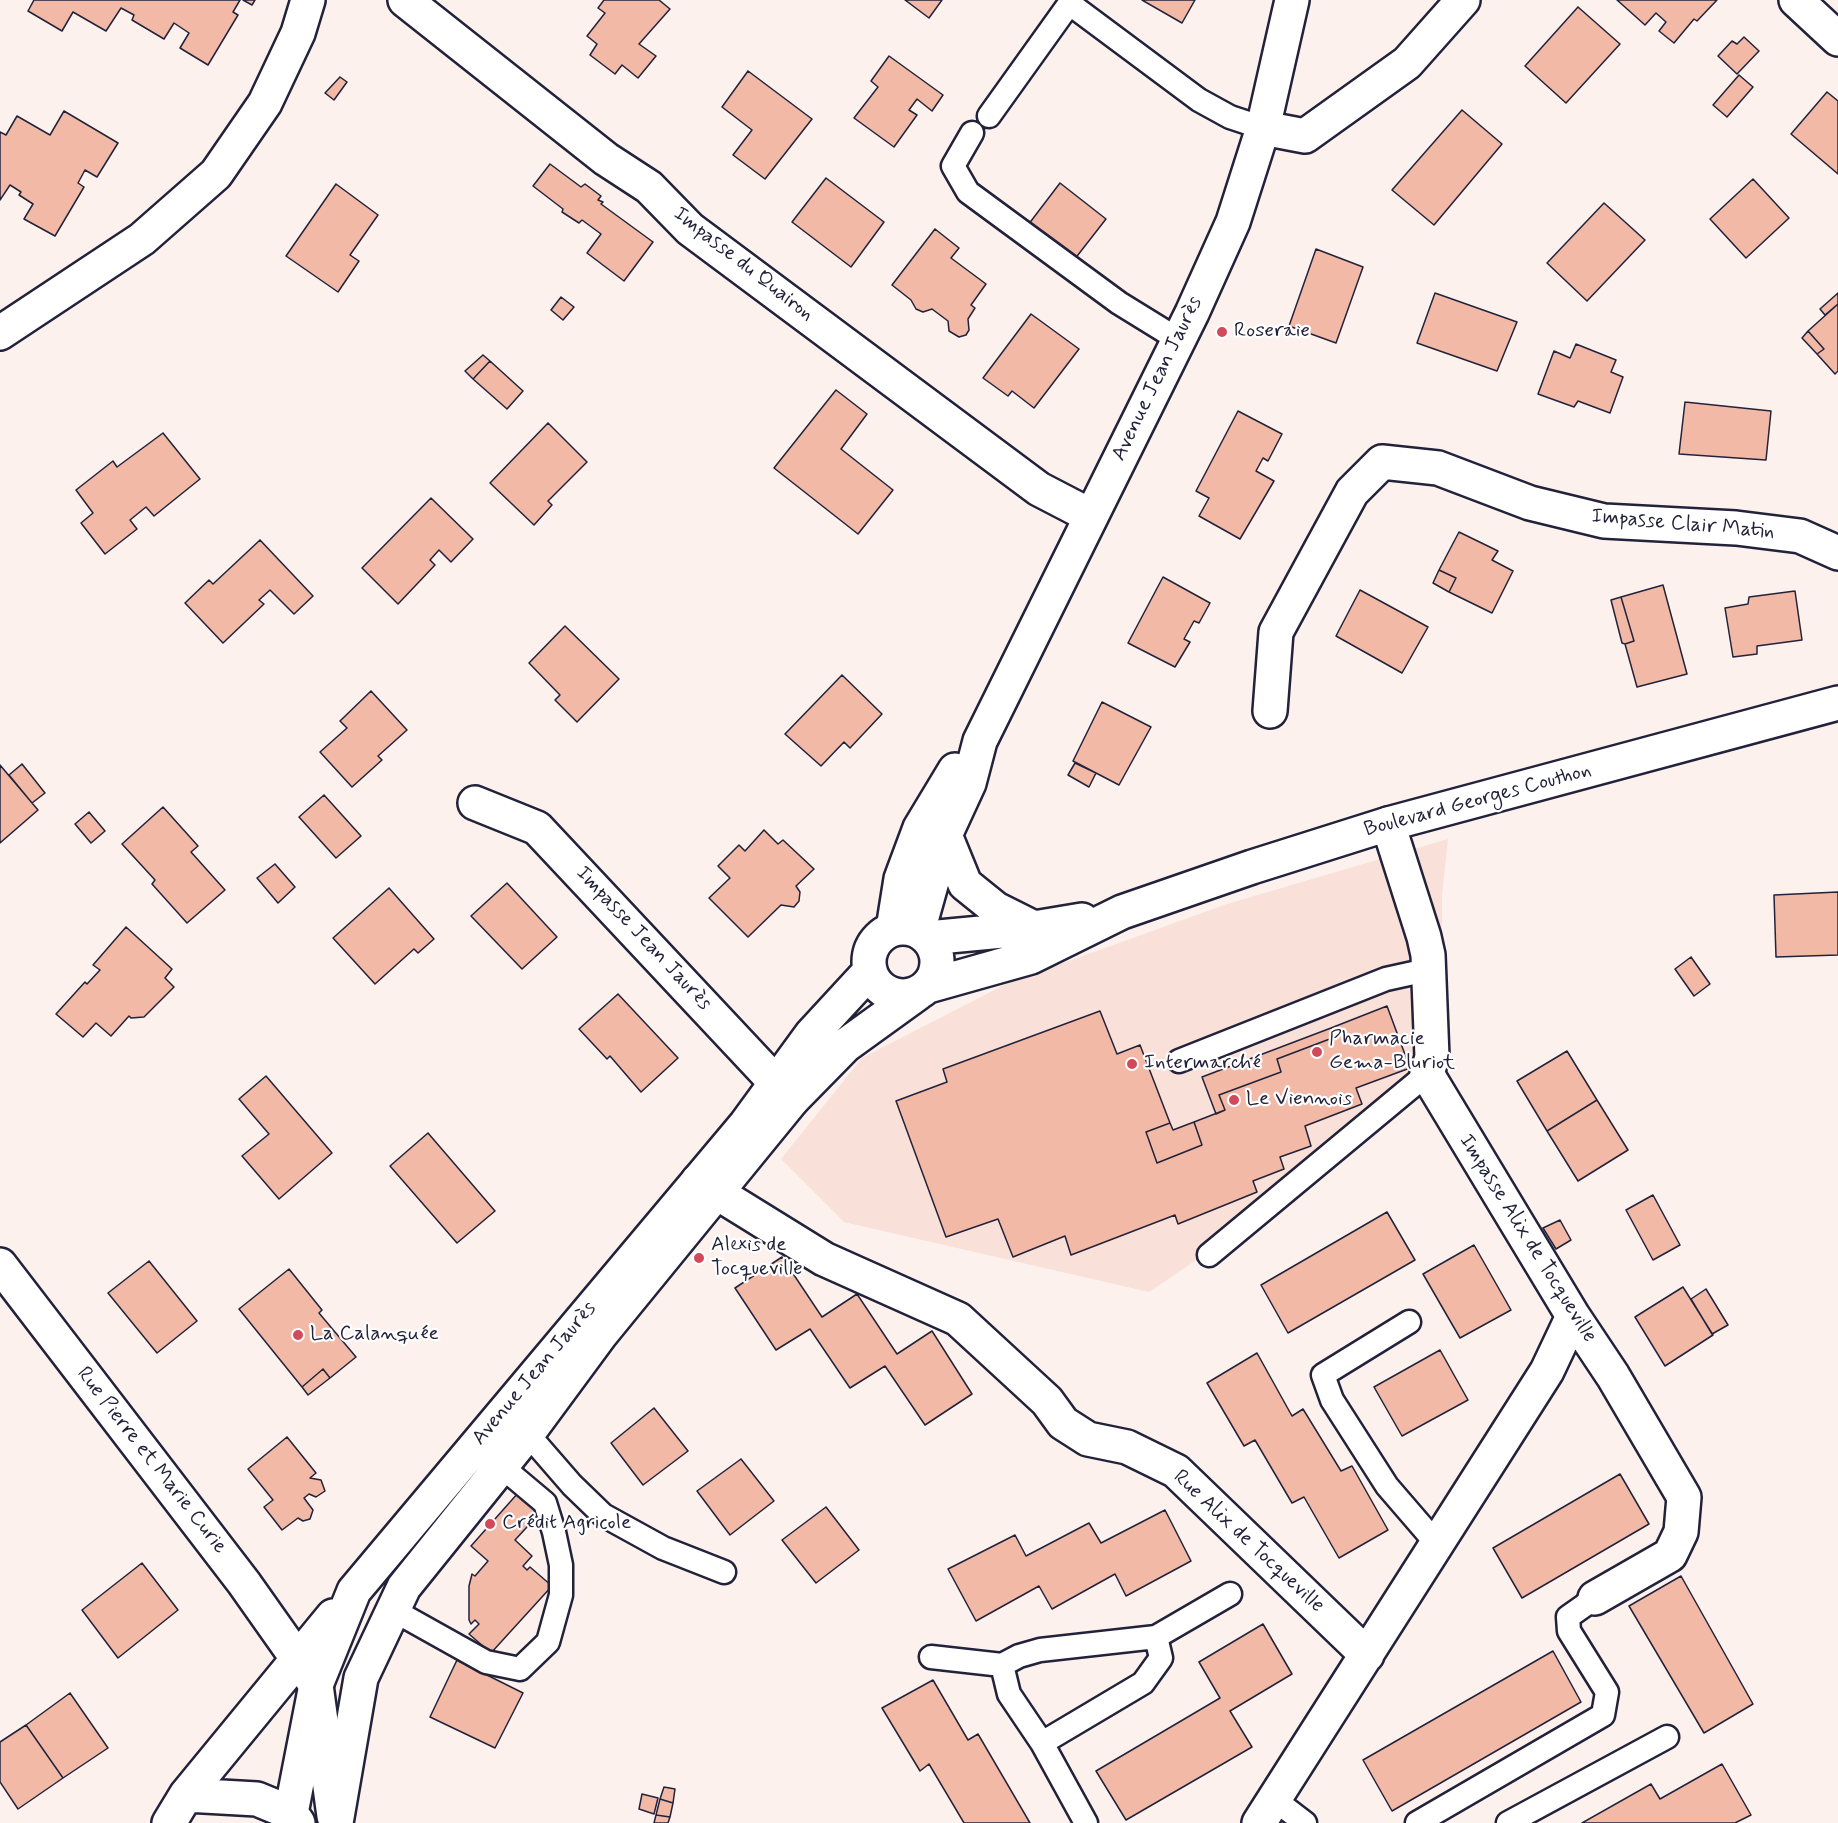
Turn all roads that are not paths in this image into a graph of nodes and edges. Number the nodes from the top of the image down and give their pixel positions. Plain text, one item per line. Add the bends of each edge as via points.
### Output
1 (308, 0) edge
2 (405, 0) edge
3 (1292, 0) edge
4 (1463, 0) edge
5 (1796, 0) edge
6 (1071, 2) edge
7 (1838, 39) edge
8 (988, 116) dead end
9 (1263, 128) junction
10 (972, 133) dead end
11 (0, 333) edge
12 (1179, 340) junction
13 (1090, 516) junction
14 (1838, 553) edge
15 (1838, 703) edge
16 (1270, 711) dead end
17 (980, 741) junction
18 (476, 803) dead end
19 (1388, 824) junction
20 (945, 835) junction
21 (1122, 912) junction
22 (1035, 928) junction
23 (913, 932) junction
24 (1427, 970) junction
25 (870, 972) junction
26 (923, 990) junction
27 (1179, 1061) dead end
28 (1427, 1074) junction
29 (784, 1090) junction
30 (708, 1188) junction
31 (1209, 1255) dead end
32 (0, 1265) edge
33 (1573, 1316) junction
34 (1408, 1322) dead end
35 (505, 1411) junction
36 (528, 1433) junction
37 (501, 1466) junction
38 (1437, 1544) junction
39 (724, 1572) dead end
40 (1230, 1594) dead end
41 (1595, 1598) joint
42 (393, 1610) junction
43 (1156, 1637) junction
44 (1367, 1655) junction
45 (931, 1657) dead end
46 (1002, 1665) junction
47 (307, 1672) junction
48 (361, 1678) junction
49 (1667, 1737) dead end
50 (1042, 1743) junction
51 (186, 1795) junction
52 (1267, 1811) edge
53 (294, 1820) edge
54 (169, 1823) edge
55 (336, 1823) edge
56 (1086, 1823) edge
57 (1305, 1823) edge
58 (1417, 1823) edge
59 (1508, 1823) edge

1 - 11 street via 298,33 265,103 216,174 142,239
2 - 13 street, Impasse du Quairon via 606,159 649,187 690,229 1039,489
3 - 9 street, Avenue Jean Jaurès
4 - 9 street via 1407,63 1305,136
5 - 7 street
6 - 8 lane
6 - 9 lane via 1199,100 1230,117
9 - 12 street, Avenue Jean Jaurès via 1233,222
10 - 12 lane via 953,166 968,192 1119,303
12 - 13 street, Avenue Jean Jaurès
13 - 17 street, Avenue Jean Jaurès
14 - 16 street, Impasse Clair Matin via 1800,536 1736,528 1604,521 1530,503 1438,468 1382,462 1352,492 1276,632
15 - 19 street, Boulevard Georges Couthon
17 - 20 street, Avenue Jean Jaurès via 969,783
17 - 23 street, Avenue Jean Jaurès via 951,775 921,828 901,879
18 - 29 street, Impasse Jean Jaurès via 537,828
19 - 21 street, Boulevard Georges Couthon
19 - 24 street via 1424,937
20 - 22 street via 965,884 996,909
20 - 23 street, Avenue Jean Jaurès
21 - 22 street, Boulevard Georges Couthon
21 - 26 street, Boulevard Georges Couthon via 1031,957
22 - 23 street, Boulevard Georges Couthon
23 - 25 street via 882,935 869,958
23 - 26 street via 936,953 937,970
24 - 27 lane via 1386,978
24 - 28 street via 1432,1057
25 - 26 street via 877,985 889,993 903,996
25 - 29 street, Avenue Jean Jaurès via 811,1035
26 - 29 street, Avenue Jean Jaurès
28 - 31 lane
28 - 33 street, Impasse Alix de Tocqueville
29 - 30 street, Avenue Jean Jaurès via 746,1124
30 - 35 street, Avenue Jean Jaurès
30 - 36 street, Avenue Jean Jaurès
30 - 44 street, Rue Alix de Tocqueville via 824,1259 958,1319 1047,1401 1063,1423 1080,1434 1127,1447 1176,1471
32 - 47 street, Rue Pierre et Marie Curie via 244,1583
33 - 38 street via 1547,1371
33 - 41 street, Impasse Alix de Tocqueville via 1684,1497 1681,1532 1670,1555
34 - 38 lane via 1323,1375 1332,1400 1387,1486
35 - 36 lane
35 - 47 street, Avenue Jean Jaurès via 354,1591
36 - 37 street, Avenue Jean Jaurès
36 - 39 lane via 603,1515 663,1548
37 - 42 street, Avenue Jean Jaurès via 404,1587
37 - 42 lane via 544,1503 554,1532 561,1565 561,1595 548,1642 520,1669 486,1662
38 - 44 street
40 - 43 lane
41 - 58 lane via 1568,1617 1569,1631 1607,1692 1603,1715
42 - 48 street, Avenue Jean Jaurès
43 - 46 lane via 1040,1650
43 - 50 lane via 1161,1658 1143,1683
44 - 52 street
45 - 46 lane
46 - 50 lane via 1009,1694
47 - 48 street
47 - 51 street, Avenue Jean Jaurès
47 - 53 street
47 - 55 street
48 - 55 street, Avenue Jean Jaurès
49 - 59 lane
50 - 56 lane
51 - 53 street via 257,1799
51 - 54 street, Avenue Jean Jaurès
52 - 57 lane

